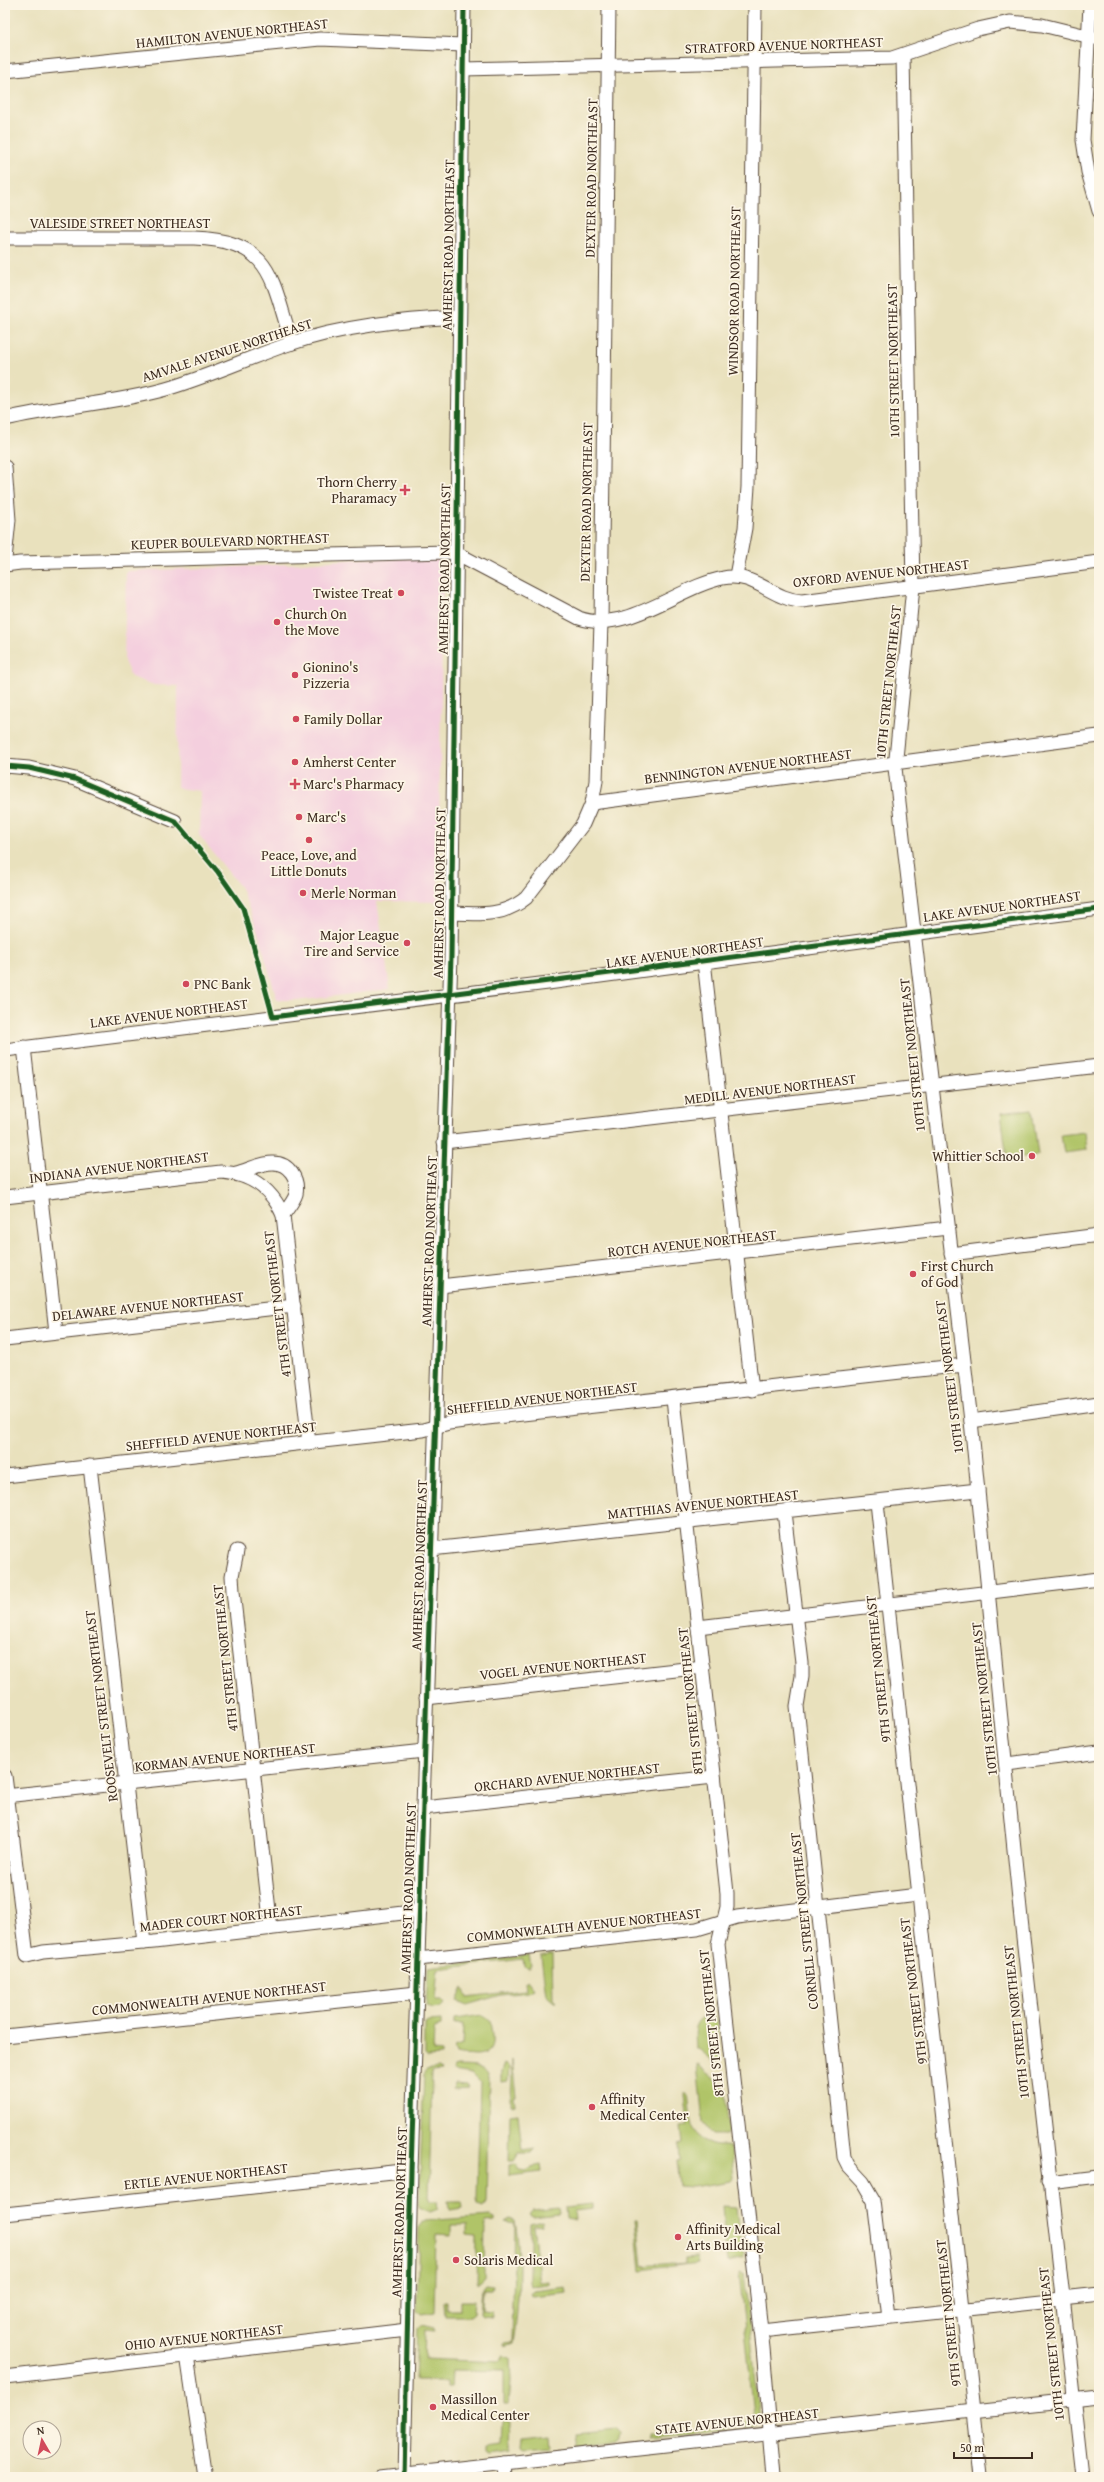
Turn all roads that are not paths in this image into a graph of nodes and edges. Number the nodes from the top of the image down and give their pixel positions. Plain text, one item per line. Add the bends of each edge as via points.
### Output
1 (464, 5) edge
2 (609, 5) edge
3 (755, 5) edge
4 (1090, 5) edge
5 (1094, 37) edge
6 (463, 45) junction
7 (903, 56) junction
8 (754, 63) junction
9 (608, 65) junction
10 (463, 69) junction
11 (5, 71) edge
12 (1099, 210) edge
13 (5, 238) edge
14 (459, 317) junction
15 (292, 343) junction
16 (5, 419) edge
17 (5, 467) edge
18 (456, 553) junction
19 (5, 559) edge
20 (1099, 562) edge
21 (5, 565) edge
22 (736, 576) junction
23 (913, 587) junction
24 (601, 622) junction
25 (1099, 736) edge
26 (895, 764) junction
27 (5, 766) edge
28 (592, 803) junction
29 (175, 821) dead end
30 (1099, 908) edge
31 (450, 913) junction
32 (915, 934) junction
33 (704, 961) junction
34 (449, 995) junction
35 (24, 1047) junction
36 (5, 1050) edge
37 (1099, 1066) edge
38 (932, 1086) junction
39 (721, 1112) junction
40 (444, 1142) junction
41 (287, 1168) joint
42 (236, 1173) junction
43 (40, 1192) junction
44 (5, 1197) edge
45 (283, 1215) junction
46 (948, 1228) junction
47 (1099, 1235) edge
48 (736, 1254) junction
49 (951, 1254) junction
50 (440, 1286) junction
51 (294, 1306) junction
52 (56, 1332) junction
53 (5, 1339) edge
54 (964, 1365) junction
55 (752, 1390) junction
56 (673, 1399) junction
57 (1099, 1403) edge
58 (971, 1421) junction
59 (436, 1428) junction
60 (309, 1443) junction
61 (90, 1466) junction
62 (5, 1476) edge
63 (978, 1490) junction
64 (877, 1502) junction
65 (784, 1512) junction
66 (686, 1522) junction
67 (431, 1549) junction
68 (236, 1551) dead end
69 (1099, 1579) edge
70 (989, 1593) junction
71 (888, 1606) junction
72 (796, 1616) junction
73 (698, 1627) junction
74 (703, 1667) junction
75 (426, 1698) junction
76 (424, 1751) junction
77 (1099, 1752) edge
78 (1007, 1764) junction
79 (253, 1770) junction
80 (5, 1776) edge
81 (714, 1777) junction
82 (126, 1784) junction
83 (6, 1796) edge
84 (423, 1808) junction
85 (918, 1895) junction
86 (818, 1907) junction
87 (420, 1911) junction
88 (723, 1922) junction
89 (271, 1928) junction
90 (144, 1943) junction
91 (418, 1959) junction
92 (417, 1993) junction
93 (5, 2036) edge
94 (411, 2170) junction
95 (1099, 2177) edge
96 (1049, 2183) junction
97 (5, 2214) edge
98 (1099, 2295) edge
99 (1062, 2299) junction
100 (964, 2308) junction
101 (888, 2317) junction
102 (407, 2330) junction
103 (761, 2331) junction
104 (187, 2355) junction
105 (5, 2377) edge
106 (1099, 2397) edge
107 (1074, 2400) junction
108 (974, 2411) junction
109 (770, 2433) junction
110 (504, 2463) junction
111 (404, 2476) edge
112 (205, 2477) edge
113 (379, 2477) edge
114 (505, 2477) edge
115 (774, 2477) edge
116 (980, 2477) edge
117 (1083, 2477) edge

1 - 6 street, AMHERST ROAD NORTHEAST
2 - 9 street, DEXTER ROAD NORTHEAST
3 - 8 street, WINDSOR ROAD NORTHEAST
4 - 5 street
5 - 7 street, STRATFORD AVENUE NORTHEAST via 1027,23 994,24
5 - 12 street via 1084,140 1088,172
6 - 10 street, AMHERST ROAD NORTHEAST
6 - 11 street, HAMILTON AVENUE NORTHEAST via 350,39 304,40
7 - 8 street, STRATFORD AVENUE NORTHEAST
7 - 23 street, 10TH STREET NORTHEAST
8 - 9 street, STRATFORD AVENUE NORTHEAST
8 - 22 street, WINDSOR ROAD NORTHEAST via 748,493 745,528
9 - 10 street, STRATFORD AVENUE NORTHEAST
9 - 24 street, DEXTER ROAD NORTHEAST
10 - 14 street, AMHERST ROAD NORTHEAST
13 - 15 street, VALESIDE STREET NORTHEAST via 194,238 225,240 240,245 259,258 267,272
14 - 15 street, AMVALE AVENUE NORTHEAST via 360,327
14 - 18 street, AMHERST ROAD NORTHEAST
15 - 16 street, AMVALE AVENUE NORTHEAST via 167,388 113,401 33,412
17 - 19 street via 9,520
18 - 21 street, KEUPER BOULEVARD NORTHEAST via 379,552
18 - 24 street, OXFORD AVENUE NORTHEAST via 579,618
18 - 31 street, AMHERST ROAD NORTHEAST
20 - 23 street, OXFORD AVENUE NORTHEAST
22 - 23 street, OXFORD AVENUE NORTHEAST via 752,580 783,598 792,600
22 - 24 street, OXFORD AVENUE NORTHEAST via 717,579 624,618
23 - 26 street, 10TH STREET NORTHEAST
24 - 28 street, DEXTER ROAD NORTHEAST via 597,767
25 - 26 street, BENNINGTON AVENUE NORTHEAST
26 - 28 street, BENNINGTON AVENUE NORTHEAST
26 - 32 street, 10TH STREET NORTHEAST
27 - 29 street via 29,768 69,777 96,786 137,807
28 - 31 street, DEXTER ROAD NORTHEAST via 583,824 550,869 516,906 482,915
30 - 32 street, LAKE AVENUE NORTHEAST
31 - 34 street, AMHERST ROAD NORTHEAST
32 - 33 street, LAKE AVENUE NORTHEAST
32 - 38 street, 10TH STREET NORTHEAST
33 - 34 street, LAKE AVENUE NORTHEAST
33 - 39 street
34 - 35 street, LAKE AVENUE NORTHEAST
34 - 40 street, AMHERST ROAD NORTHEAST
35 - 36 street, LAKE AVENUE NORTHEAST
35 - 43 street
37 - 38 street, MEDILL AVENUE NORTHEAST
38 - 39 street, MEDILL AVENUE NORTHEAST
38 - 46 street, 10TH STREET NORTHEAST
39 - 40 street, MEDILL AVENUE NORTHEAST
39 - 48 street
40 - 50 street, AMHERST ROAD NORTHEAST
41 - 42 street, INDIANA AVENUE NORTHEAST via 271,1163
41 - 45 street, 4TH STREET NORTHEAST via 294,1176 296,1188 294,1198
42 - 43 street, INDIANA AVENUE NORTHEAST via 221,1172
42 - 45 street, INDIANA AVENUE NORTHEAST via 262,1185
43 - 44 street, INDIANA AVENUE NORTHEAST
43 - 52 street
45 - 51 street, 4TH STREET NORTHEAST
46 - 48 street, ROTCH AVENUE NORTHEAST
46 - 49 street, 10TH STREET NORTHEAST
47 - 49 street
48 - 50 street, ROTCH AVENUE NORTHEAST
48 - 55 street
49 - 54 street, 10TH STREET NORTHEAST
50 - 59 street, AMHERST ROAD NORTHEAST
51 - 52 street, DELAWARE AVENUE NORTHEAST
51 - 60 street, 4TH STREET NORTHEAST
52 - 53 street, DELAWARE AVENUE NORTHEAST
54 - 55 street, SHEFFIELD AVENUE NORTHEAST
54 - 58 street, 10TH STREET NORTHEAST
55 - 56 street, SHEFFIELD AVENUE NORTHEAST
56 - 59 street, SHEFFIELD AVENUE NORTHEAST via 479,1419 449,1423
56 - 66 street, 8TH STREET NORTHEAST
57 - 58 street
58 - 63 street, 10TH STREET NORTHEAST
59 - 60 street, SHEFFIELD AVENUE NORTHEAST
59 - 67 street, AMHERST ROAD NORTHEAST
60 - 61 street, SHEFFIELD AVENUE NORTHEAST
61 - 62 street, SHEFFIELD AVENUE NORTHEAST
61 - 82 street, ROOSEVELT STREET NORTHEAST
63 - 64 street, MATTHIAS AVENUE NORTHEAST
63 - 70 street, 10TH STREET NORTHEAST
64 - 65 street, MATTHIAS AVENUE NORTHEAST
64 - 71 street, 9TH STREET NORTHEAST
65 - 66 street, MATTHIAS AVENUE NORTHEAST
65 - 72 street, CORNELL STREET NORTHEAST
66 - 67 street, MATTHIAS AVENUE NORTHEAST
66 - 73 street, 8TH STREET NORTHEAST
67 - 75 street, AMHERST ROAD NORTHEAST
68 - 79 street, 4TH STREET NORTHEAST via 232,1576 233,1591
69 - 70 street
70 - 71 street
70 - 78 street, 10TH STREET NORTHEAST
71 - 72 street
71 - 85 street, 9TH STREET NORTHEAST
72 - 73 street
72 - 86 street, CORNELL STREET NORTHEAST via 802,1676 797,1706
73 - 74 street, 8TH STREET NORTHEAST
74 - 75 street, VOGEL AVENUE NORTHEAST
74 - 81 street, 8TH STREET NORTHEAST
75 - 76 street, AMHERST ROAD NORTHEAST
76 - 79 street, KORMAN AVENUE NORTHEAST
76 - 84 street, AMHERST ROAD NORTHEAST
77 - 78 street
78 - 96 street, 10TH STREET NORTHEAST
79 - 82 street, KORMAN AVENUE NORTHEAST
79 - 89 street, 4TH STREET NORTHEAST
80 - 83 street
81 - 84 street, ORCHARD AVENUE NORTHEAST
81 - 88 street, 8TH STREET NORTHEAST via 727,1893
82 - 83 street, KORMAN AVENUE NORTHEAST
82 - 90 street, ROOSEVELT STREET NORTHEAST
83 - 90 street, MADER COURT NORTHEAST via 27,1956 43,1952
84 - 87 street, AMHERST ROAD NORTHEAST
85 - 86 street, COMMONWEALTH AVENUE NORTHEAST
85 - 100 street, 9TH STREET NORTHEAST
86 - 88 street, COMMONWEALTH AVENUE NORTHEAST via 738,1917
86 - 101 street, CORNELL STREET NORTHEAST via 844,2156 848,2168 863,2182 874,2201
87 - 89 street, MADER COURT NORTHEAST
87 - 91 street, AMHERST ROAD NORTHEAST
88 - 91 street, COMMONWEALTH AVENUE NORTHEAST via 697,1929
88 - 103 street, 8TH STREET NORTHEAST via 718,1944
89 - 90 street, MADER COURT NORTHEAST
91 - 92 street, AMHERST ROAD NORTHEAST
92 - 93 street, COMMONWEALTH AVENUE NORTHEAST
92 - 94 street, AMHERST ROAD NORTHEAST
94 - 97 street, ERTLE AVENUE NORTHEAST
94 - 102 street, AMHERST ROAD NORTHEAST
95 - 96 street
96 - 99 street, 10TH STREET NORTHEAST
98 - 99 street
99 - 100 street
99 - 107 street, 10TH STREET NORTHEAST
100 - 101 street
100 - 108 street, 9TH STREET NORTHEAST
101 - 103 street
102 - 104 street, OHIO AVENUE NORTHEAST
102 - 111 street, AMHERST ROAD NORTHEAST
103 - 109 street, 8TH STREET NORTHEAST
104 - 105 street, OHIO AVENUE NORTHEAST
104 - 112 street
106 - 107 street, STATE AVENUE NORTHEAST
107 - 108 street, STATE AVENUE NORTHEAST
107 - 117 street, 10TH STREET NORTHEAST
108 - 109 street, STATE AVENUE NORTHEAST
108 - 116 street, 9TH STREET NORTHEAST
109 - 110 street, STATE AVENUE NORTHEAST
109 - 115 street, 8TH STREET NORTHEAST
110 - 111 street, STATE AVENUE NORTHEAST
110 - 114 street
111 - 113 street, STATE AVENUE NORTHEAST

